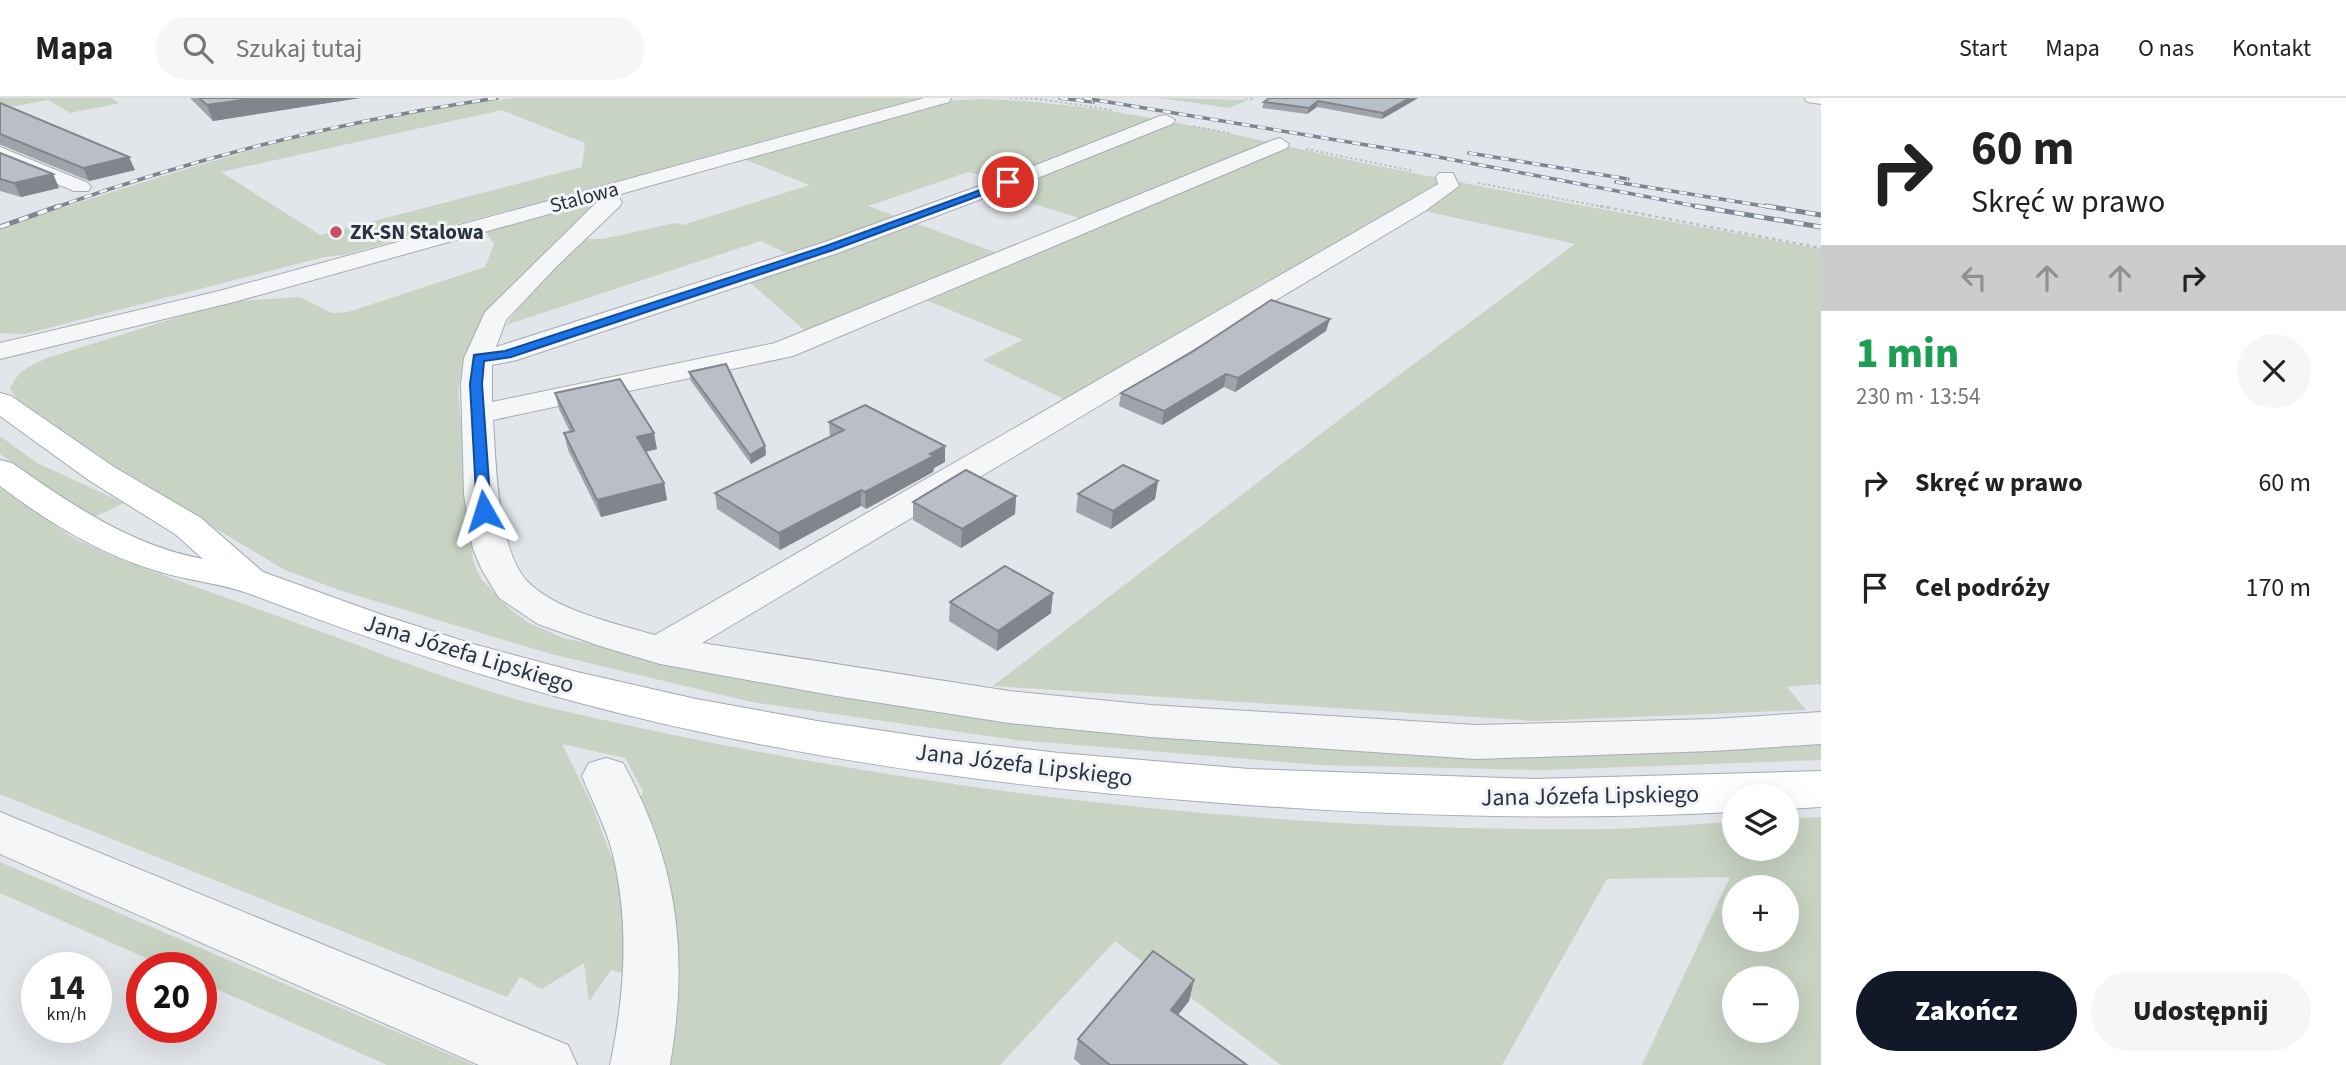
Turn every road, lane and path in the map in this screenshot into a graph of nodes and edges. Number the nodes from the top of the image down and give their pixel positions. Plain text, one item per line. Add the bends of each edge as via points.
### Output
1 (943, 98) edge
2 (1245, 98) edge
3 (1814, 98) edge
4 (1253, 99) edge
5 (1821, 99) edge
6 (1166, 120) dead end
7 (1280, 144) dead end
8 (0, 153) edge
9 (1446, 177) dead end
10 (81, 187) edge
11 (604, 192) junction
12 (225, 297) junction
13 (0, 351) edge
14 (478, 358) junction
15 (0, 366) edge
16 (0, 402) edge
17 (478, 414) junction
18 (0, 470) edge
19 (250, 580) junction
20 (660, 650) junction
21 (1821, 728) edge
22 (606, 776) dead end
23 (1821, 789) edge
24 (0, 832) edge
25 (547, 1065) edge
26 (639, 1065) edge

1 - 11 street, Stalowa
2 - 4 path
3 - 5 street
6 - 14 street via 830,248 507,355
7 - 17 street via 783,350
8 - 10 street
9 - 20 street via 1449,186 1417,206
11 - 12 street, Stalowa
11 - 14 street via 611,202 495,318
12 - 13 street, Stalowa
12 - 15 street, Stalowa
14 - 17 street
16 - 19 main road, Jana Józefa Lipskiego via 102,474 188,526
17 - 20 street via 486,527 513,589 552,615
18 - 19 main road, Jana Józefa Lipskiego via 71,520 118,545 174,564
19 - 23 main road, Jana Józefa Lipskiego via 389,632 579,687 808,736 960,759 1141,780 1422,797 1605,797
20 - 21 street via 957,700 1292,731 1476,742
22 - 26 street via 636,850 646,901 649,1023
24 - 25 street

